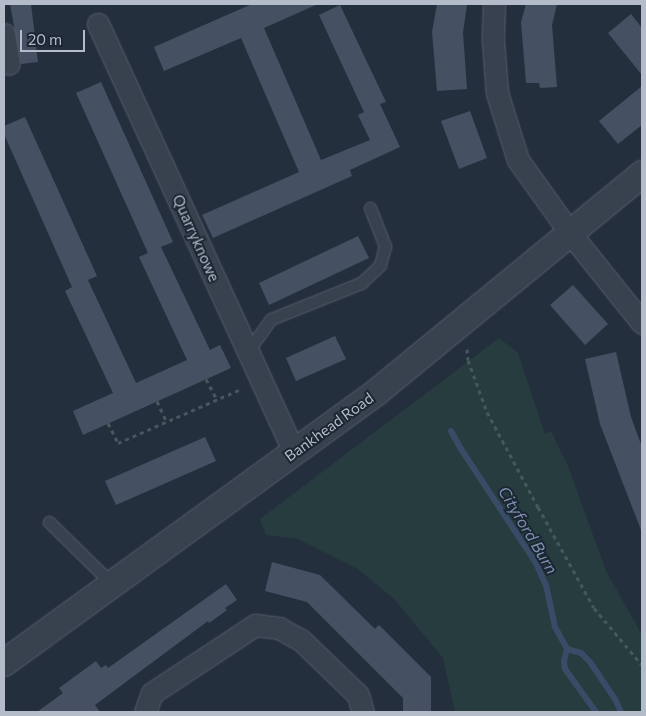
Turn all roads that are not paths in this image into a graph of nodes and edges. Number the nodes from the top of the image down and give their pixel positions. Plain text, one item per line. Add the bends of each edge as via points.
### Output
1 (494, 4) edge
2 (98, 24) dead end
3 (4, 34) edge
4 (9, 64) dead end
5 (642, 174) edge
6 (370, 208) dead end
7 (570, 233) junction
8 (641, 328) edge
9 (247, 352) junction
10 (294, 453) junction
11 (48, 522) dead end
12 (112, 584) junction
13 (4, 663) edge
14 (145, 712) edge
15 (363, 712) edge

1 - 7 street via 497,93 518,160
2 - 9 street, Quarryknowe
3 - 4 street
5 - 7 street, Bankhead Road
6 - 9 lane via 385,246 380,265 361,283 271,319
7 - 8 street
7 - 10 street, Bankhead Road via 378,391
9 - 10 street, Quarryknowe
10 - 12 street, Bankhead Road
11 - 12 lane
12 - 13 street, Bankhead Road
14 - 15 street via 152,693 254,625 279,628 301,640 358,696

